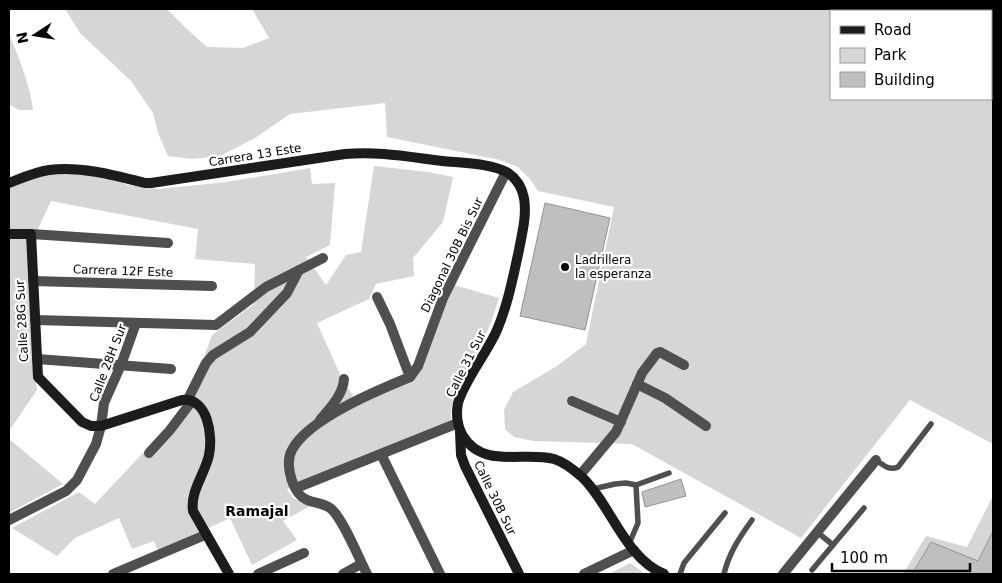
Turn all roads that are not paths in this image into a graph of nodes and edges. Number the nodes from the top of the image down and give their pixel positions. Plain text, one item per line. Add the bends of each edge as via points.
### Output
1 (506, 172) junction
2 (9, 183) edge
3 (9, 234) edge
4 (31, 234) junction
5 (168, 244) dead end
6 (323, 258) dead end
7 (299, 270) junction
8 (33, 281) junction
9 (212, 286) dead end
10 (377, 297) dead end
11 (35, 320) junction
12 (136, 323) junction
13 (37, 359) junction
14 (684, 364) dead end
15 (121, 365) junction
16 (171, 369) dead end
17 (410, 377) junction
18 (344, 379) dead end
19 (637, 384) junction
20 (190, 400) junction
21 (572, 400) dead end
22 (620, 422) junction
23 (931, 424) dead end
24 (317, 425) junction
25 (101, 426) junction
26 (706, 426) dead end
27 (459, 427) junction
28 (149, 453) dead end
29 (381, 454) junction
30 (876, 460) joint
31 (669, 473) dead end
32 (580, 475) junction
33 (636, 485) junction
34 (296, 488) junction
35 (593, 489) junction
36 (864, 508) dead end
37 (725, 513) dead end
38 (9, 520) edge
39 (752, 520) dead end
40 (818, 532) junction
41 (205, 534) junction
42 (833, 546) junction
43 (632, 547) junction
44 (304, 553) dead end
45 (361, 564) junction
46 (812, 570) dead end
47 (113, 574) edge
48 (228, 574) edge
49 (258, 574) edge
50 (343, 574) edge
51 (367, 574) edge
52 (440, 574) edge
53 (519, 574) edge
54 (584, 574) edge
55 (664, 574) edge
56 (680, 574) edge
57 (724, 574) edge
58 (783, 574) edge

1 - 2 main road, Carrera 13 Este via 484,166 365,153 151,183 66,169 38,173
1 - 17 street, Diagonal 30B Bis Sur via 443,298 418,366
1 - 27 main road, Calle 31 Sur via 522,191 524,224 504,314 460,396 457,410
3 - 4 main road
4 - 5 street
4 - 8 main road, Calle 28G Sur
6 - 7 street
7 - 12 street via 266,287 216,325
7 - 20 street via 287,293 250,332 206,363
8 - 9 street, Carrera 12F Este
8 - 11 main road, Calle 28G Sur
10 - 17 street
11 - 12 street
11 - 13 main road, Calle 28G Sur
12 - 15 street, Calle 28H Sur
13 - 15 street
13 - 25 main road, Calle 28G Sur via 38,377 82,422
14 - 19 street via 657,353
15 - 16 street
15 - 25 street, Calle 28H Sur via 104,403
17 - 24 street via 360,398
18 - 24 street via 340,394
19 - 22 street
19 - 26 street via 665,398
20 - 25 main road
20 - 28 street via 170,430
20 - 41 main road via 204,413 210,442 210,453 192,506
21 - 22 street
22 - 32 street via 616,432
23 - 30 lane via 898,468 888,469
24 - 34 street via 302,437 289,458
25 - 38 street, Calle 28H Sur via 96,444 72,487
27 - 29 street
27 - 32 main road via 472,446 484,453 556,460
27 - 53 main road, Calle 30B Sur via 465,466
29 - 34 street
29 - 52 street
30 - 40 street
31 - 33 lane
32 - 35 main road
33 - 35 lane via 615,484
33 - 43 lane via 638,523
34 - 45 street via 304,499 334,511
35 - 43 main road
36 - 42 lane
37 - 56 lane via 684,563
39 - 57 lane via 737,541
40 - 42 lane
40 - 58 street
41 - 47 street
41 - 48 main road
42 - 46 lane
43 - 54 street
43 - 55 main road via 651,567
44 - 49 street
45 - 50 street
45 - 51 street

